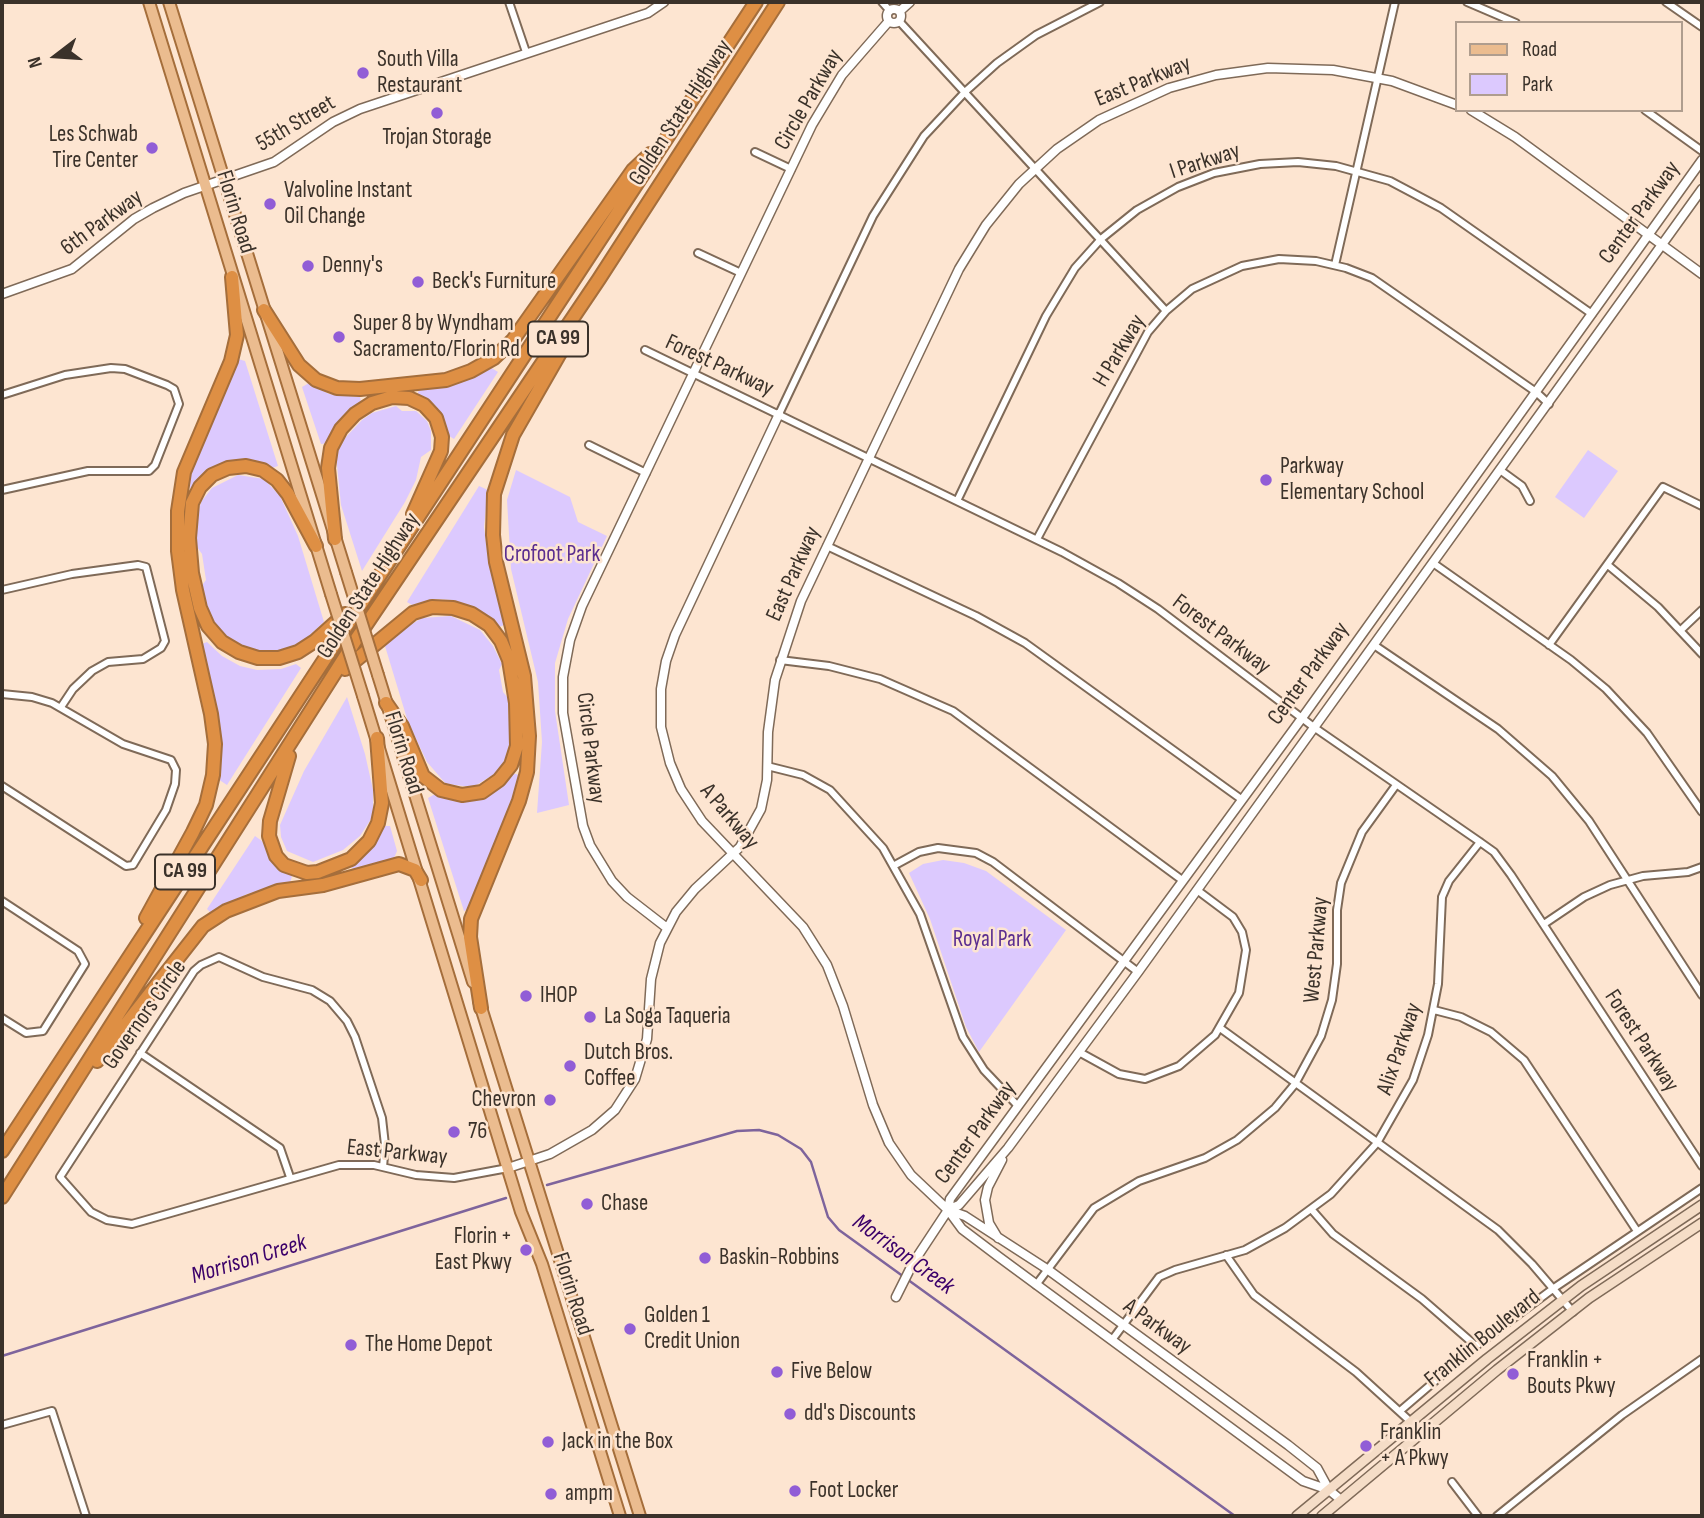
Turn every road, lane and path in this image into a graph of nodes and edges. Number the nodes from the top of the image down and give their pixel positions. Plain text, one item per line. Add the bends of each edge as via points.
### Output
1 (149, 2) edge
2 (169, 2) edge
3 (509, 2) edge
4 (664, 2) edge
5 (756, 2) edge
6 (778, 2) edge
7 (882, 2) edge
8 (910, 2) edge
9 (1100, 2) edge
10 (1395, 2) edge
11 (1467, 2) edge
12 (1667, 2) edge
13 (1682, 2) edge
14 (1676, 9) junction
15 (890, 10) junction
16 (900, 11) junction
17 (889, 21) junction
18 (899, 21) junction
19 (1511, 21) edge
20 (1702, 27) edge
21 (526, 52) junction
22 (1380, 78) junction
23 (966, 91) junction
24 (1456, 105) edge
25 (1474, 112) edge
26 (1648, 112) edge
27 (666, 140) junction
28 (1702, 151) edge
29 (755, 152) dead end
30 (1702, 159) edge
31 (1036, 167) junction
32 (791, 169) junction
33 (1357, 171) junction
34 (223, 180) junction
35 (205, 186) junction
36 (1702, 189) edge
37 (1648, 234) junction
38 (1101, 239) junction
39 (1662, 244) junction
40 (698, 253) dead end
41 (1335, 264) junction
42 (741, 273) junction
43 (1702, 274) edge
44 (232, 277) junction
45 (599, 279) junction
46 (2, 294) edge
47 (264, 310) junction
48 (1167, 311) junction
49 (1592, 314) junction
50 (645, 350) dead end
51 (694, 373) junction
52 (1536, 392) junction
53 (2, 395) edge
54 (1549, 404) junction
55 (779, 414) junction
56 (589, 445) dead end
57 (869, 458) junction
58 (1500, 470) junction
59 (646, 473) junction
60 (2, 490) edge
61 (957, 500) junction
62 (1530, 501) dead end
63 (1702, 506) edge
64 (335, 539) junction
65 (1037, 539) junction
66 (400, 545) junction
67 (316, 546) junction
68 (827, 547) junction
69 (1433, 563) junction
70 (1609, 566) junction
71 (2, 590) edge
72 (369, 592) junction
73 (1702, 610) edge
74 (1681, 630) junction
75 (1374, 645) junction
76 (1549, 645) junction
77 (1702, 654) edge
78 (780, 660) junction
79 (336, 675) junction
80 (2, 694) edge
81 (386, 703) junction
82 (61, 707) junction
83 (1302, 718) junction
84 (1315, 728) junction
85 (377, 738) junction
86 (294, 739) junction
87 (767, 766) junction
88 (1396, 785) junction
89 (2, 786) edge
90 (1241, 800) junction
91 (1702, 812) edge
92 (1480, 842) junction
93 (733, 854) junction
94 (895, 865) junction
95 (1702, 867) edge
96 (421, 880) junction
97 (1182, 880) junction
98 (1626, 880) junction
99 (1197, 890) junction
100 (2, 901) edge
101 (1544, 924) junction
102 (667, 928) junction
103 (1123, 960) junction
104 (1138, 972) junction
105 (1702, 995) edge
106 (100, 1001) junction
107 (481, 1008) junction
108 (1434, 1010) junction
109 (2, 1018) edge
110 (1220, 1028) junction
111 (1079, 1052) junction
112 (140, 1053) junction
113 (1295, 1084) junction
114 (1018, 1106) junction
115 (50, 1122) junction
116 (1377, 1143) junction
117 (1008, 1148) junction
118 (2, 1151) edge
119 (528, 1162) junction
120 (1702, 1166) edge
121 (383, 1167) junction
122 (508, 1168) junction
123 (60, 1177) joint
124 (290, 1177) junction
125 (1702, 1188) edge
126 (2, 1197) edge
127 (1702, 1205) edge
128 (948, 1210) junction
129 (1312, 1210) junction
130 (1702, 1223) edge
131 (1637, 1231) junction
132 (998, 1238) junction
133 (1226, 1255) junction
134 (1047, 1269) junction
135 (1036, 1285) junction
136 (1554, 1288) junction
137 (896, 1297) dead end
138 (1564, 1300) junction
139 (1573, 1312) junction
140 (1122, 1326) junction
141 (1112, 1340) junction
142 (1476, 1346) junction
143 (1701, 1362) edge
144 (1400, 1411) junction
145 (1411, 1423) junction
146 (2, 1425) edge
147 (1452, 1482) dead end
148 (1329, 1490) junction
149 (1341, 1500) junction
150 (86, 1516) edge
151 (620, 1516) edge
152 (639, 1516) edge
153 (1298, 1516) edge
154 (1322, 1516) edge
155 (1478, 1516) edge
156 (1497, 1516) edge

1 - 35 main road, Florin Road
2 - 34 main road, Florin Road
3 - 21 street
4 - 21 street, 55th Street via 648,13
5 - 27 highway, Golden State Highway / CA 99
6 - 45 highway, Golden State Highway / CA 99
7 - 15 street
8 - 16 street
9 - 23 street via 1036,35
10 - 22 street
11 - 19 street
12 - 14 street
13 - 14 street
14 - 20 street
15 - 16 street
15 - 17 street
16 - 18 street
17 - 18 street
17 - 32 street, Circle Parkway via 842,75
18 - 23 street
21 - 34 street, 55th Street via 360,109 274,162
22 - 24 street, East Parkway
22 - 31 street, East Parkway via 1281,68 1191,81 1099,120
22 - 33 street
23 - 31 street
23 - 55 street via 924,136 888,188
25 - 37 street
26 - 28 street
27 - 47 highway via 633,170 513,340 471,371 446,380 337,388 316,380 299,365
27 - 66 highway, Golden State Highway / CA 99
29 - 32 street, Circle Parkway
30 - 37 street, Center Parkway
31 - 38 street
31 - 57 street, East Parkway via 972,246
32 - 42 street, Circle Parkway
33 - 38 street, I Parkway via 1279,163 1214,173 1153,200
33 - 41 street
33 - 49 street, I Parkway via 1424,198
34 - 35 street, 6th Parkway
34 - 47 main road, Florin Road
35 - 44 main road, Florin Road
35 - 46 street, 6th Parkway via 173,197 134,219 72,269
36 - 39 street, Center Parkway
37 - 39 street
37 - 49 street, Center Parkway
38 - 48 street
38 - 61 street, I Parkway via 1055,300
39 - 43 street
39 - 54 street, Center Parkway
40 - 42 street
41 - 48 street, H Parkway via 1298,259 1242,266 1208,280
41 - 52 street, H Parkway via 1388,288
42 - 51 street, Circle Parkway
44 - 67 main road, Florin Road
44 - 106 highway via 237,335 231,361 184,472 178,511 183,590 215,744 213,775 193,832
45 - 79 highway, Golden State Highway / CA 99
45 - 107 highway via 513,435 495,494 496,562 524,676 529,736 519,802 471,919
47 - 64 main road, Florin Road
48 - 65 street, H Parkway via 1138,348
49 - 52 street, Center Parkway
50 - 51 street, Forest Parkway
51 - 55 street, Forest Parkway
51 - 59 street, Circle Parkway
52 - 54 street, H Parkway
52 - 83 street, Center Parkway
53 - 60 street via 96,368 125,369 174,389 179,404 149,471 88,471
54 - 58 street, Center Parkway
55 - 57 street, Forest Parkway
55 - 93 street, A Parkway via 675,635 661,689 661,727 677,781 702,821
56 - 59 street
57 - 61 street, Forest Parkway
57 - 68 street, East Parkway
58 - 62 street via 1522,486
58 - 69 street, Center Parkway
59 - 102 street, Circle Parkway via 573,627 562,701 575,798 590,845 612,881
61 - 65 street, Forest Parkway
63 - 70 street via 1663,487
64 - 66 highway via 328,468 331,448 341,429 372,403 409,398 436,418 442,437 441,451
64 - 81 main road, Florin Road, bridge
65 - 83 street, Forest Parkway via 1158,609
66 - 72 highway, Golden State Highway / CA 99
67 - 72 highway via 288,494 263,470 246,466 212,475 192,503 189,538 192,573 208,626 239,653 279,658 298,652
67 - 85 main road, Florin Road, bridge
68 - 78 street, East Parkway via 791,624
68 - 90 street via 1025,643
69 - 75 street, Center Parkway
69 - 76 street
70 - 74 street
70 - 76 street
71 - 82 street via 72,574 146,567 165,641 161,648 143,659 108,663 92,671
72 - 106 highway, Golden State Highway / CA 99
73 - 74 street
74 - 77 street
75 - 84 street, Center Parkway
75 - 98 street via 1532,756 1583,813
76 - 91 street via 1628,710
78 - 87 street, East Parkway
78 - 97 street via 880,679 953,711
79 - 81 highway via 413,613 443,607 472,614 489,625 509,660 517,746 511,765 482,792 462,795 442,790 424,776 402,726
79 - 86 highway, Golden State Highway / CA 99
80 - 82 street via 32,697
81 - 107 main road, Florin Road
82 - 89 street via 123,744 171,760 176,770 170,801 133,865 119,863
83 - 84 street, Forest Parkway
83 - 90 street, Center Parkway
84 - 88 street, Forest Parkway
84 - 99 street, Center Parkway
85 - 86 highway via 382,803 369,841 351,859 307,873 284,865 269,836
85 - 96 main road, Florin Road
86 - 115 highway, Golden State Highway / CA 99
87 - 93 street, East Parkway via 761,809
87 - 94 street via 803,775 830,790 869,829
88 - 92 street, Forest Parkway
88 - 113 street, West Parkway via 1362,832 1341,883 1332,1000 1321,1036
90 - 97 street, Center Parkway
92 - 101 street, Forest Parkway via 1499,859
92 - 108 street, Alix Parkway via 1449,881 1443,897
93 - 102 street, East Parkway via 695,889
93 - 128 street, A Parkway via 816,947 843,1006 889,1143 911,1175
94 - 103 street via 938,848 976,853
94 - 114 street via 920,915 963,1037 984,1070
95 - 98 street
96 - 115 highway via 415,870 399,864 324,885 278,891 226,911 203,926
96 - 122 main road, Florin Road
97 - 103 street, Center Parkway
98 - 101 street via 1584,897
98 - 105 street
99 - 104 street, Center Parkway
99 - 110 street via 1233,917 1245,941 1242,984
100 - 109 street via 85,960 84,970 43,1031 26,1034
101 - 120 street, Forest Parkway
102 - 119 street, East Parkway via 651,979 645,1051 627,1094 584,1136
103 - 104 street
103 - 114 street, Center Parkway
104 - 111 street, Center Parkway
106 - 118 highway, Golden State Highway / CA 99
107 - 119 main road, Florin Road
108 - 116 street, Alix Parkway via 1413,1080
108 - 131 street via 1491,1032 1524,1060
110 - 111 street via 1187,1061 1154,1078 1127,1078
110 - 113 street
111 - 117 street, Center Parkway
112 - 121 street, Governors Circle via 194,971 219,957 262,977 312,990 330,1001 355,1037 384,1127
112 - 123 street, Governors Circle
112 - 124 street via 281,1148
113 - 116 street
113 - 134 street, West Parkway via 1237,1140 1205,1158 1139,1181 1094,1208
114 - 128 street, Center Parkway via 950,1199
115 - 126 highway, Golden State Highway / CA 99
116 - 129 street, Alix Parkway via 1348,1178
116 - 136 street via 1498,1230
117 - 128 street, Center Parkway via 959,1205
117 - 132 street via 985,1200 989,1223
119 - 122 street, East Parkway
119 - 152 main road, Florin Road
121 - 122 street, East Parkway via 454,1178
121 - 124 street, East Parkway via 339,1165
122 - 151 main road, Florin Road
123 - 124 street, East Parkway via 91,1212 124,1224 141,1223
125 - 131 street
127 - 138 main road, Franklin Boulevard
128 - 132 street, A Parkway
128 - 135 street, A Parkway via 962,1230
128 - 137 street, Center Parkway
129 - 133 street, Alix Parkway via 1265,1240
129 - 142 street via 1333,1234 1422,1299
130 - 139 main road, Franklin Boulevard
131 - 136 street
132 - 134 street, A Parkway
133 - 140 street, Alix Parkway via 1159,1278
133 - 144 street via 1254,1294
134 - 135 street, West Parkway
134 - 140 street, A Parkway
135 - 141 street, A Parkway
136 - 138 street
136 - 142 street
138 - 139 street
138 - 145 main road, Franklin Boulevard
139 - 149 main road, Franklin Boulevard
140 - 141 street, Alix Parkway
140 - 148 street, A Parkway via 1318,1468
141 - 148 street, A Parkway via 1303,1481
142 - 144 street
143 - 156 street via 1622,1415
144 - 145 street
145 - 148 main road, Franklin Boulevard
146 - 150 street via 52,1410
147 - 155 street
148 - 149 street, A Parkway
148 - 153 main road, Franklin Boulevard
149 - 154 main road, Franklin Boulevard

